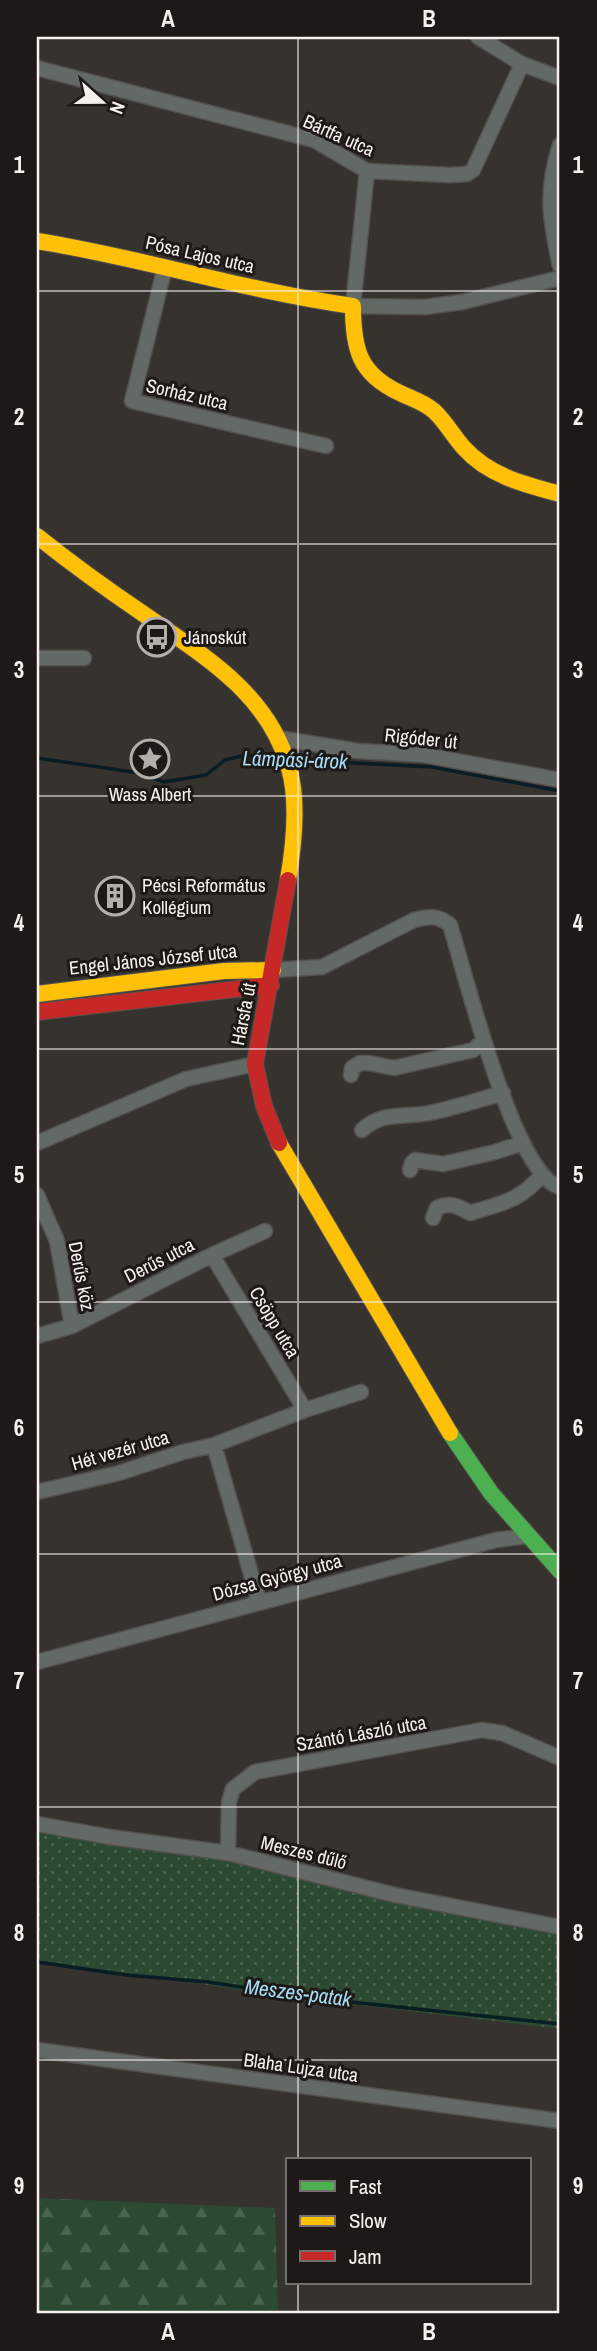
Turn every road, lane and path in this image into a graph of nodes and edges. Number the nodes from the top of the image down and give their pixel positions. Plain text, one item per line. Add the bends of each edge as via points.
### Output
1 (478, 37) edge
2 (522, 64) junction
3 (37, 68) edge
4 (560, 78) edge
5 (560, 145) edge
6 (367, 170) junction
7 (37, 241) edge
8 (560, 266) edge
9 (164, 267) junction
10 (560, 278) edge
11 (353, 306) junction
12 (326, 446) dead end
13 (560, 494) edge
14 (37, 536) edge
15 (84, 657) dead end
16 (37, 658) edge
17 (280, 743) junction
18 (560, 780) edge
19 (272, 977) junction
20 (37, 993) edge
21 (37, 1013) edge
22 (484, 1040) junction
23 (255, 1064) junction
24 (351, 1075) dead end
25 (503, 1093) junction
26 (362, 1130) dead end
27 (37, 1143) edge
28 (523, 1143) junction
29 (410, 1170) dead end
30 (542, 1175) junction
31 (560, 1187) edge
32 (37, 1195) edge
33 (433, 1218) dead end
34 (265, 1231) dead end
35 (212, 1255) junction
36 (72, 1326) junction
37 (37, 1336) edge
38 (361, 1392) dead end
39 (305, 1410) junction
40 (214, 1445) junction
41 (37, 1492) edge
42 (535, 1541) junction
43 (560, 1553) edge
44 (560, 1571) edge
45 (259, 1602) junction
46 (37, 1661) edge
47 (560, 1758) edge
48 (37, 1824) edge
49 (228, 1853) junction
50 (560, 1927) edge
51 (37, 2050) edge
52 (560, 2121) edge

1 - 2 street
2 - 4 street
2 - 6 street, Bártfa utca via 473,170 450,175
3 - 6 street, Bártfa utca via 314,140
5 - 8 street via 549,202
6 - 11 street
7 - 9 street, Pósa Lajos utca
9 - 11 street, Pósa Lajos utca via 309,301
9 - 12 street, Sorház utca via 132,401
10 - 11 street via 462,302 425,307
11 - 13 street via 358,355 365,370 428,406 485,468
14 - 17 street, Hársfa út via 221,668 253,700
15 - 16 street
17 - 18 street, Rigóder út via 424,755
17 - 19 street, Hársfa út via 290,769 293,853
19 - 20 street, Engel János József utca via 224,971
19 - 21 street, Engel János József utca
19 - 22 street via 322,967 414,920 442,918 450,925
19 - 23 street, Hársfa út
22 - 24 street via 473,1050 394,1068 359,1063
22 - 25 street
23 - 27 street via 186,1079
23 - 42 street, Hársfa út via 264,1106 280,1145 457,1445 491,1493
25 - 26 street via 415,1116 381,1118
25 - 28 street
28 - 29 street via 443,1164 415,1160
28 - 30 street
30 - 31 street
30 - 33 street via 512,1200 470,1213 444,1205
32 - 36 street, Derűs köz via 57,1241
34 - 35 street, Derűs utca
35 - 36 street, Derűs utca
35 - 39 street, Csöpp utca
36 - 37 street, Derűs utca
38 - 39 street, Hét vezér utca
39 - 40 street, Hét vezér utca
40 - 41 street, Hét vezér utca
40 - 45 street
42 - 43 street
42 - 44 street, Hársfa út
42 - 45 street, Dózsa György utca via 496,1540
45 - 46 street, Dózsa György utca
47 - 49 street, Szántó László utca via 502,1733 482,1730 255,1772 233,1789
48 - 49 street, Meszes dűlő
49 - 50 street, Meszes dűlő via 396,1895
51 - 52 street, Blaha Lujza utca

